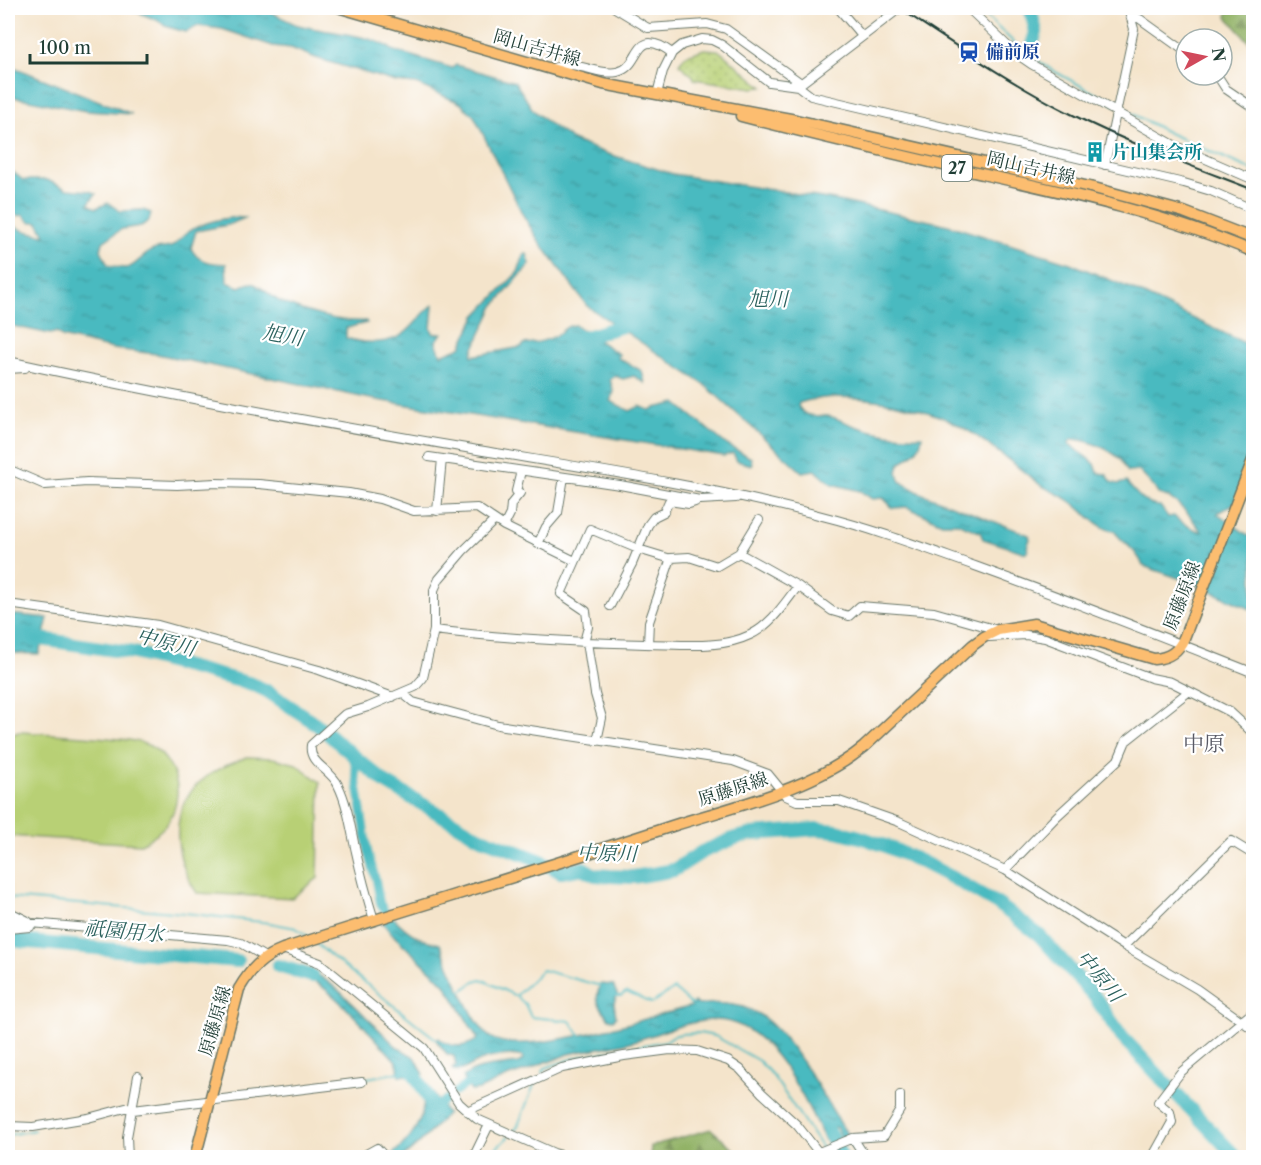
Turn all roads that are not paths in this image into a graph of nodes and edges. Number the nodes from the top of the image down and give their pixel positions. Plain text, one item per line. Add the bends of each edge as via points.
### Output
1 (341, 8) edge
2 (615, 8) edge
3 (838, 8) edge
4 (900, 8) edge
5 (968, 8) edge
6 (1129, 11) edge
7 (862, 36) junction
8 (1174, 43) edge
9 (672, 53) junction
10 (552, 68) junction
11 (799, 85) junction
12 (1225, 87) edge
13 (657, 94) junction
14 (1254, 108) edge
15 (1117, 109) junction
16 (1105, 165) junction
17 (1254, 180) edge
18 (1254, 210) edge
19 (1254, 239) edge
20 (1254, 252) edge
21 (8, 361) edge
22 (38, 368) junction
23 (8, 369) edge
24 (429, 457) dead end
25 (1254, 457) edge
26 (442, 459) junction
27 (8, 469) edge
28 (521, 471) junction
29 (564, 477) junction
30 (743, 497) junction
31 (700, 500) junction
32 (438, 511) junction
33 (759, 520) dead end
34 (494, 521) junction
35 (504, 526) junction
36 (538, 544) junction
37 (638, 549) junction
38 (740, 553) junction
39 (670, 559) junction
40 (575, 561) junction
41 (798, 586) junction
42 (8, 604) edge
43 (610, 606) dead end
44 (434, 630) junction
45 (998, 630) junction
46 (984, 637) junction
47 (1183, 641) junction
48 (586, 642) junction
49 (648, 644) junction
50 (1254, 673) edge
51 (1188, 692) junction
52 (402, 693) junction
53 (393, 697) junction
54 (1254, 734) edge
55 (597, 741) junction
56 (783, 790) junction
57 (1254, 855) edge
58 (1005, 870) junction
59 (8, 911) edge
60 (378, 919) junction
61 (8, 921) edge
62 (34, 924) junction
63 (49, 926) junction
64 (8, 929) edge
65 (1124, 946) junction
66 (283, 949) junction
67 (265, 957) junction
68 (1254, 1011) edge
69 (1242, 1022) junction
70 (1254, 1030) edge
71 (138, 1076) dead end
72 (362, 1082) dead end
73 (900, 1095) dead end
74 (210, 1101) junction
75 (133, 1108) junction
76 (467, 1110) junction
77 (489, 1125) junction
78 (8, 1126) edge
79 (852, 1139) junction
80 (822, 1154) edge
81 (386, 1157) edge
82 (128, 1158) edge
83 (195, 1158) edge
84 (359, 1158) edge
85 (473, 1158) edge
86 (573, 1158) edge
87 (866, 1158) edge
88 (1152, 1158) edge

1 - 10 main road, 岡山吉井線 / 27
2 - 11 street via 648,28 707,24 726,29
3 - 7 street
4 - 7 street
5 - 15 street via 1015,53
6 - 8 street
6 - 15 street via 1134,29
7 - 11 street
9 - 10 street via 651,42 619,72 569,65
9 - 11 street via 693,41 712,40 769,82
9 - 13 street
10 - 13 main road, 岡山吉井線 / 27 via 603,84
11 - 16 street via 811,96
12 - 14 street
13 - 19 main road, 岡山吉井線 / 27 via 796,120 1094,188 1184,212
13 - 20 main road, 岡山吉井線 / 27 via 893,154 1092,198 1180,223
15 - 16 street
15 - 17 street via 1176,146
16 - 18 street via 1193,186
21 - 22 street
22 - 23 street
22 - 30 street via 369,432
24 - 26 street
25 - 47 main road, 原藤原線
26 - 28 street
26 - 32 street
27 - 32 street via 45,485 259,484 333,490 380,499 414,511
28 - 29 street
28 - 35 street via 516,491 519,493
29 - 31 street
29 - 36 street via 558,513
30 - 31 street
30 - 47 street via 869,528
31 - 37 street via 689,504 669,501 664,512 648,525
32 - 34 street via 477,508
33 - 38 street
34 - 35 street
34 - 44 street via 439,579 434,590
35 - 36 street
36 - 40 street
37 - 39 street
37 - 40 street via 590,529
37 - 43 street
38 - 39 street via 717,566 689,557
38 - 41 street
39 - 49 street via 649,622
40 - 48 street via 561,594 586,611
41 - 45 street via 832,611 849,616 860,606 914,609
41 - 49 street via 762,629 748,636 730,642
42 - 53 street via 158,626 319,670
44 - 48 street
44 - 52 street via 423,678
45 - 46 main road, 原藤原線
45 - 47 main road, 原藤原線 via 1034,624 1154,659 1165,658
46 - 51 street via 1045,638 1171,682
46 - 56 main road, 原藤原線 via 850,759
47 - 50 street
48 - 49 street
48 - 55 street via 602,718
51 - 54 street via 1230,712
51 - 58 street via 1126,741 1118,760
52 - 53 street
52 - 55 street via 413,702 498,725
53 - 60 street via 345,714 311,745 310,751 338,784 363,883
55 - 56 street via 733,761 768,774
56 - 58 street via 797,801 839,801 899,822
56 - 60 main road, 原藤原線
57 - 65 street via 1231,841
58 - 65 street
59 - 62 street
60 - 66 main road, 原藤原線
61 - 62 street
62 - 63 street
63 - 64 street
63 - 67 street via 228,940
65 - 69 street via 1197,989
66 - 67 main road, 原藤原線
66 - 76 street via 320,963 424,1048
67 - 74 main road, 原藤原線 via 248,972 239,989
68 - 69 street
69 - 70 street
69 - 88 street via 1181,1072 1161,1097 1158,1102 1170,1112 1172,1122
71 - 75 street
72 - 74 street
73 - 79 street via 900,1110 885,1136
74 - 75 street
74 - 83 main road, 原藤原線
75 - 78 street via 33,1127
75 - 82 street via 127,1137
76 - 77 street
76 - 80 street via 562,1068 670,1050 697,1051 740,1069
77 - 85 street
77 - 86 street
79 - 80 street
79 - 87 street
81 - 84 street via 377,1148

